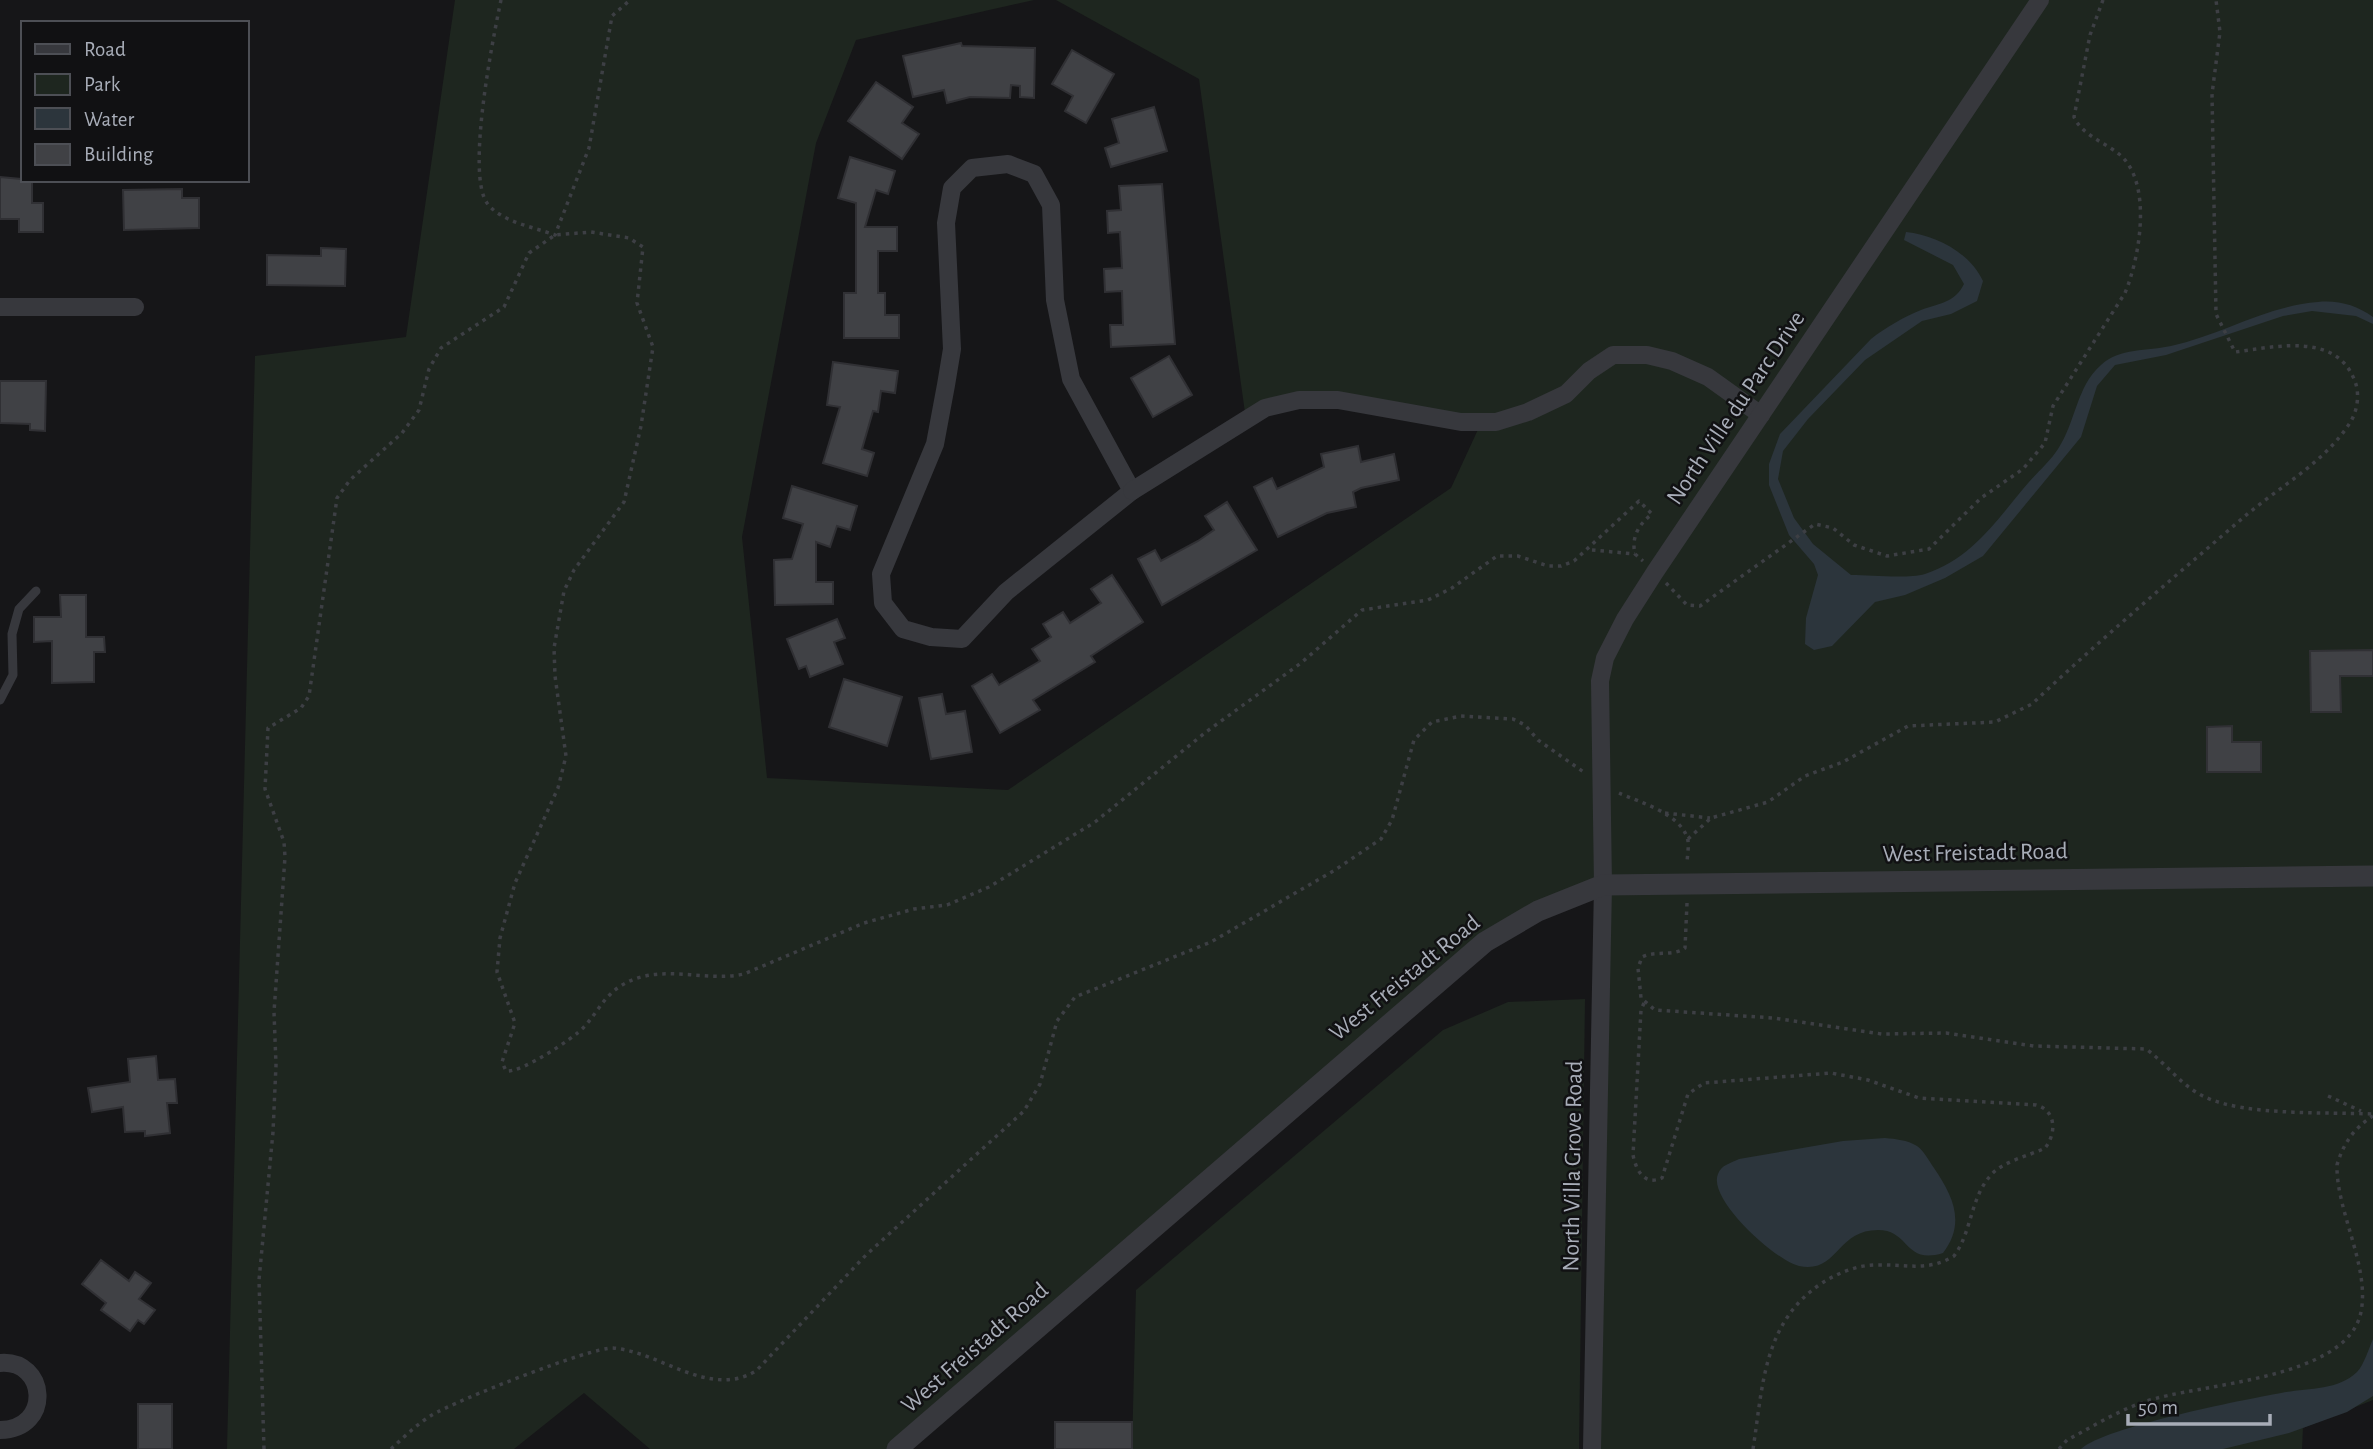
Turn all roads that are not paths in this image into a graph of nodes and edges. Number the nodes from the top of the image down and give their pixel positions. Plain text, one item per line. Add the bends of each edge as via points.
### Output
1 (2040, 0) edge
2 (0, 307) edge
3 (135, 307) dead end
4 (1761, 415) junction
5 (1132, 491) junction
6 (36, 591) dead end
7 (0, 700) edge
8 (2373, 876) edge
9 (1603, 885) junction
10 (0, 1363) edge
11 (1, 1430) edge
12 (4, 1449) edge
13 (897, 1449) edge
14 (1592, 1449) edge

1 - 4 street, North Ville du Parc Drive
2 - 3 street
4 - 5 street via 1708,377 1672,361 1613,355 1566,394 1496,422 1461,422 1338,400 1298,400 1265,408
4 - 9 street, North Ville du Parc Drive via 1655,572 1605,658 1600,695
5 - 5 street via 1071,379 1055,300 1051,205 1034,174 1008,164 972,168 952,188 946,223 952,349 935,444 881,574 883,603 903,629 962,639 1006,592
6 - 7 lane via 19,609 12,634 13,675
8 - 9 street, West Freistadt Road
9 - 13 street, West Freistadt Road via 1538,911 1485,942
9 - 14 street, North Villa Grove Road
10 - 11 street via 22,1368 31,1376 38,1396 31,1418 13,1429
11 - 12 street

